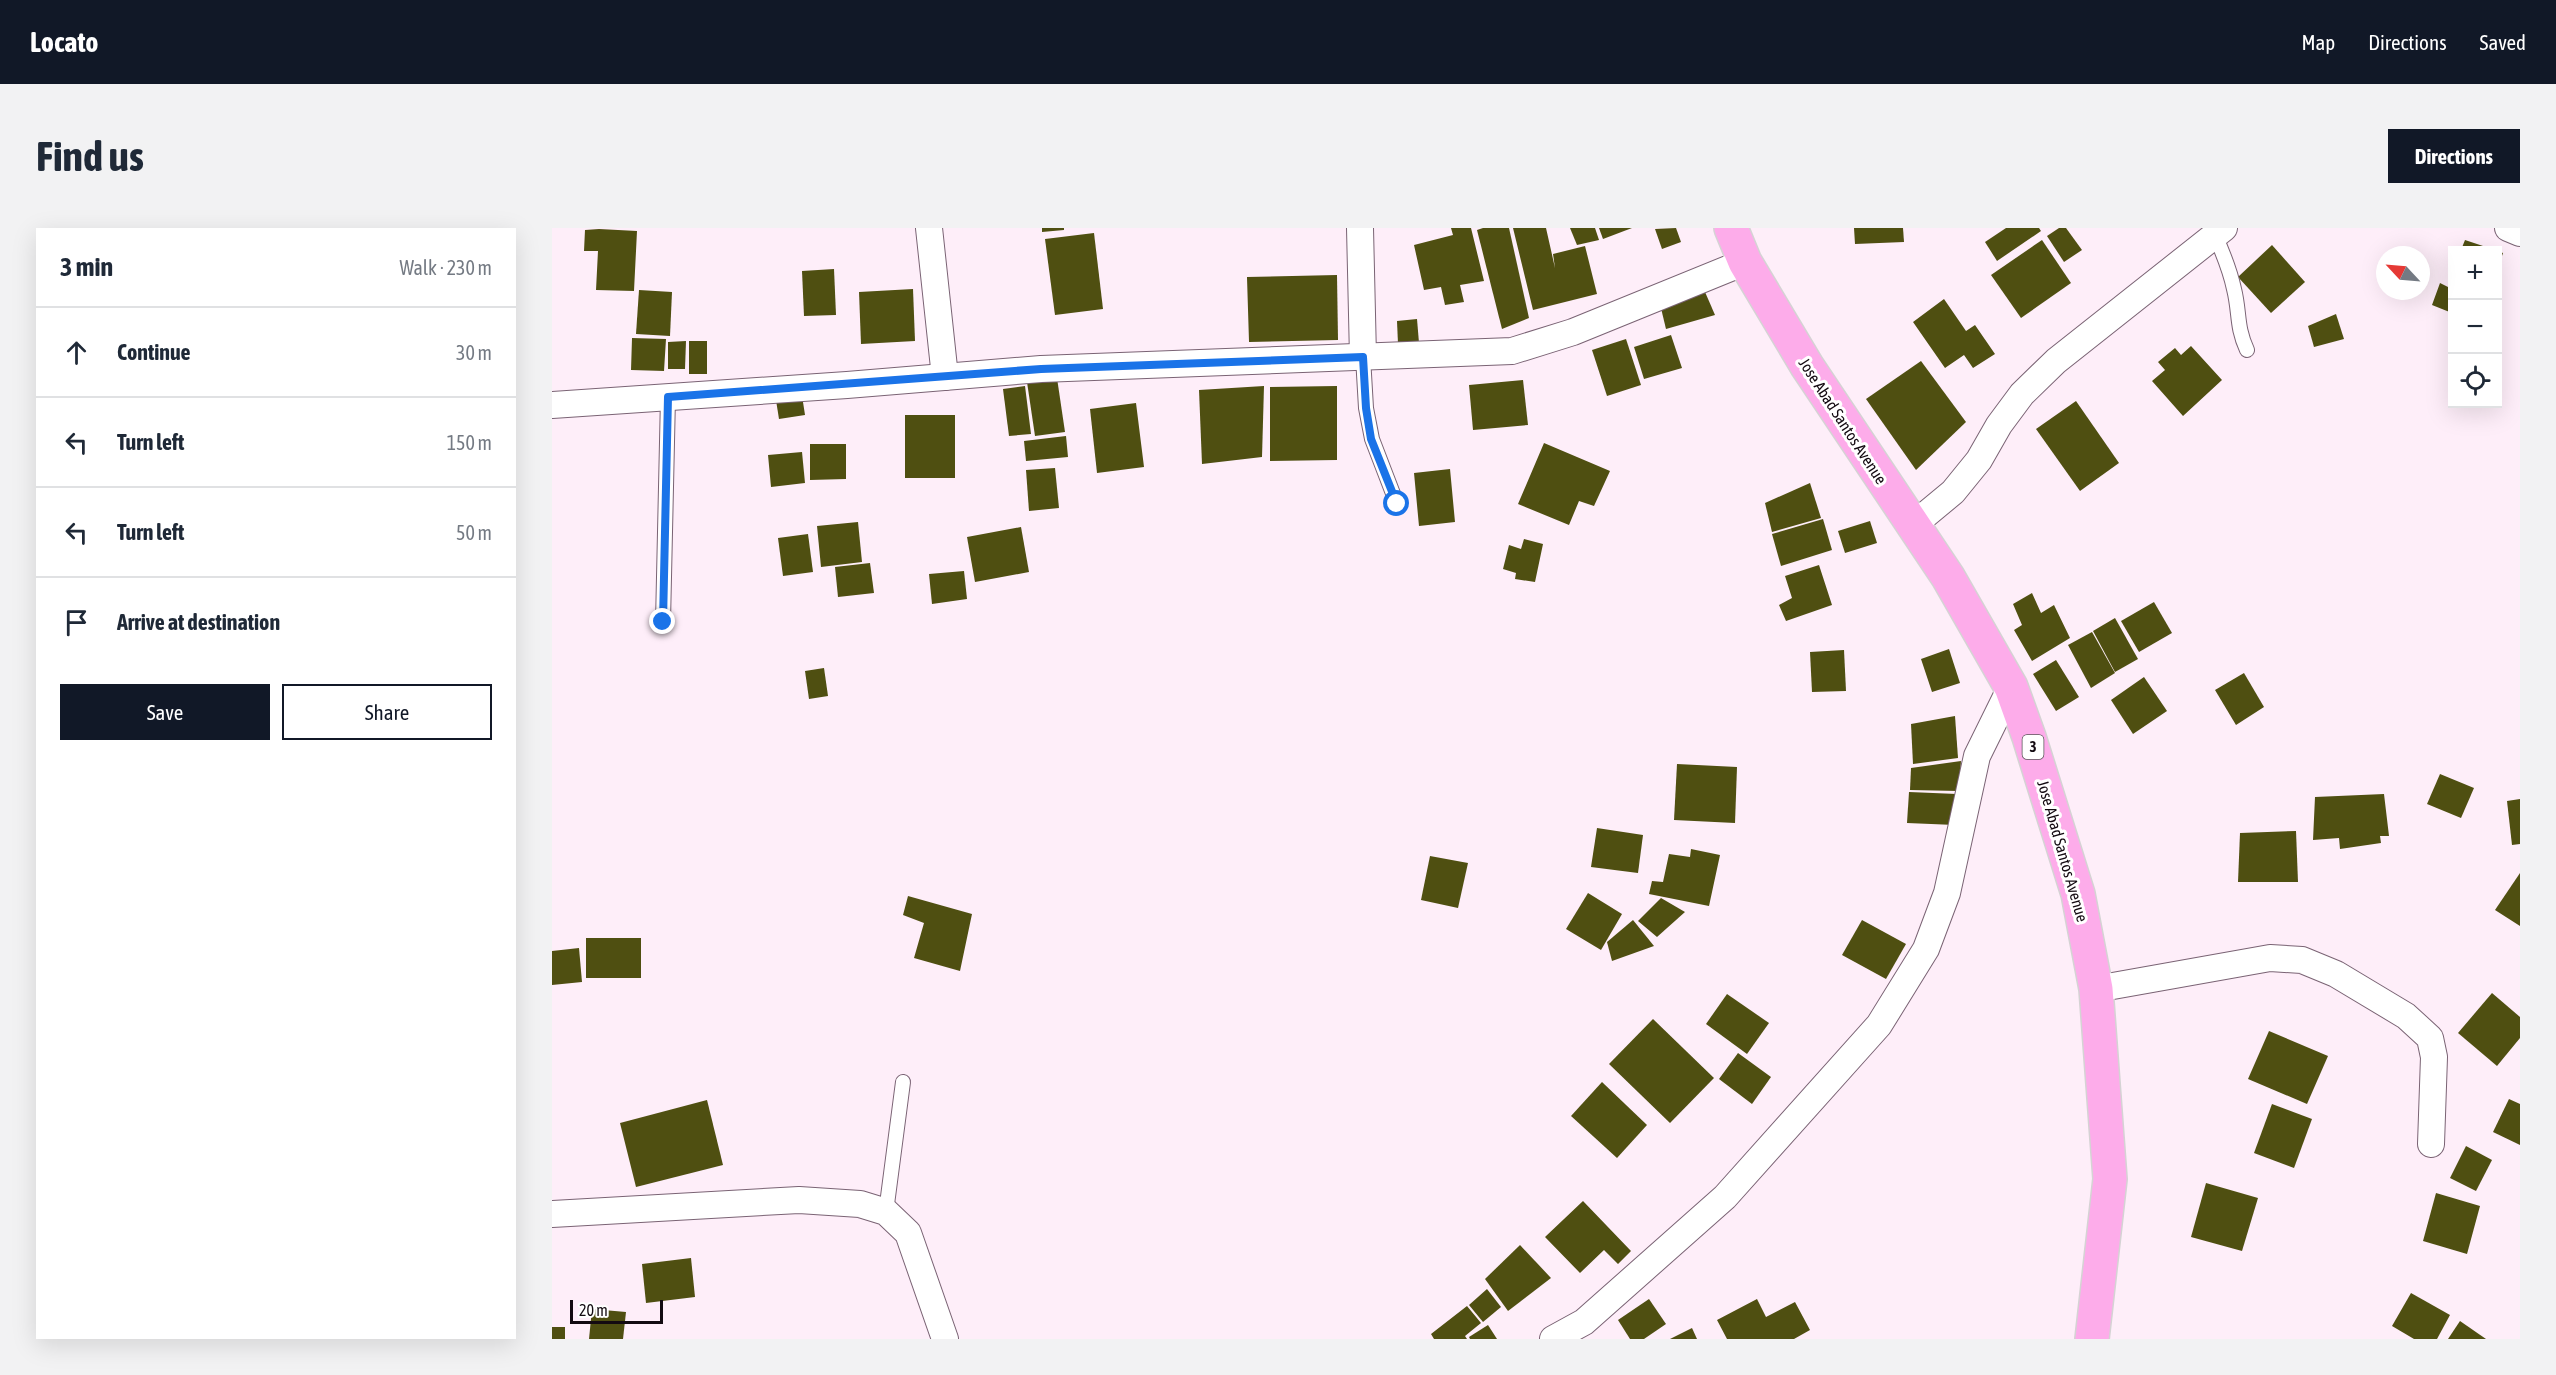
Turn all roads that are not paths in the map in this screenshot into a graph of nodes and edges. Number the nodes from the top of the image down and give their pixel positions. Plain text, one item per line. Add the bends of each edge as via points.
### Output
1 (929, 228) edge
2 (1360, 228) edge
3 (1731, 228) edge
4 (2508, 228) edge
5 (2219, 232) edge
6 (2520, 233) edge
7 (1745, 262) junction
8 (2247, 350) dead end
9 (1363, 357) junction
10 (945, 377) junction
11 (668, 397) junction
12 (552, 405) edge
13 (1397, 504) dead end
14 (1912, 526) junction
15 (663, 622) dead end
16 (2011, 687) junction
17 (2096, 989) junction
18 (903, 1082) dead end
19 (2431, 1144) dead end
20 (886, 1212) junction
21 (552, 1214) edge
22 (945, 1339) edge
23 (1553, 1339) edge
24 (2092, 1339) edge

1 - 10 street
2 - 9 street
3 - 7 highway, Jose Abad Santos Avenue / 3
4 - 6 street
5 - 8 lane via 2235,292 2238,332
5 - 14 street via 2056,361 2022,394 1953,492
7 - 9 street via 1573,332 1512,351
7 - 14 highway, Jose Abad Santos Avenue / 3 via 1807,366
9 - 10 street via 1041,369
9 - 13 lane via 1371,439
10 - 11 street
11 - 12 street
11 - 15 lane
14 - 16 highway, Jose Abad Santos Avenue / 3 via 1948,577
16 - 17 highway, Jose Abad Santos Avenue / 3 via 2078,894
16 - 23 street via 1977,756 1947,893 1926,949 1879,1025 1725,1197 1584,1322
17 - 19 street via 2270,957 2302,960 2336,974 2406,1016 2430,1038 2434,1057
17 - 24 highway, Jose Abad Santos Avenue / 3 via 2110,1179
18 - 20 lane
20 - 21 street via 860,1204 799,1200
20 - 22 street via 908,1233

